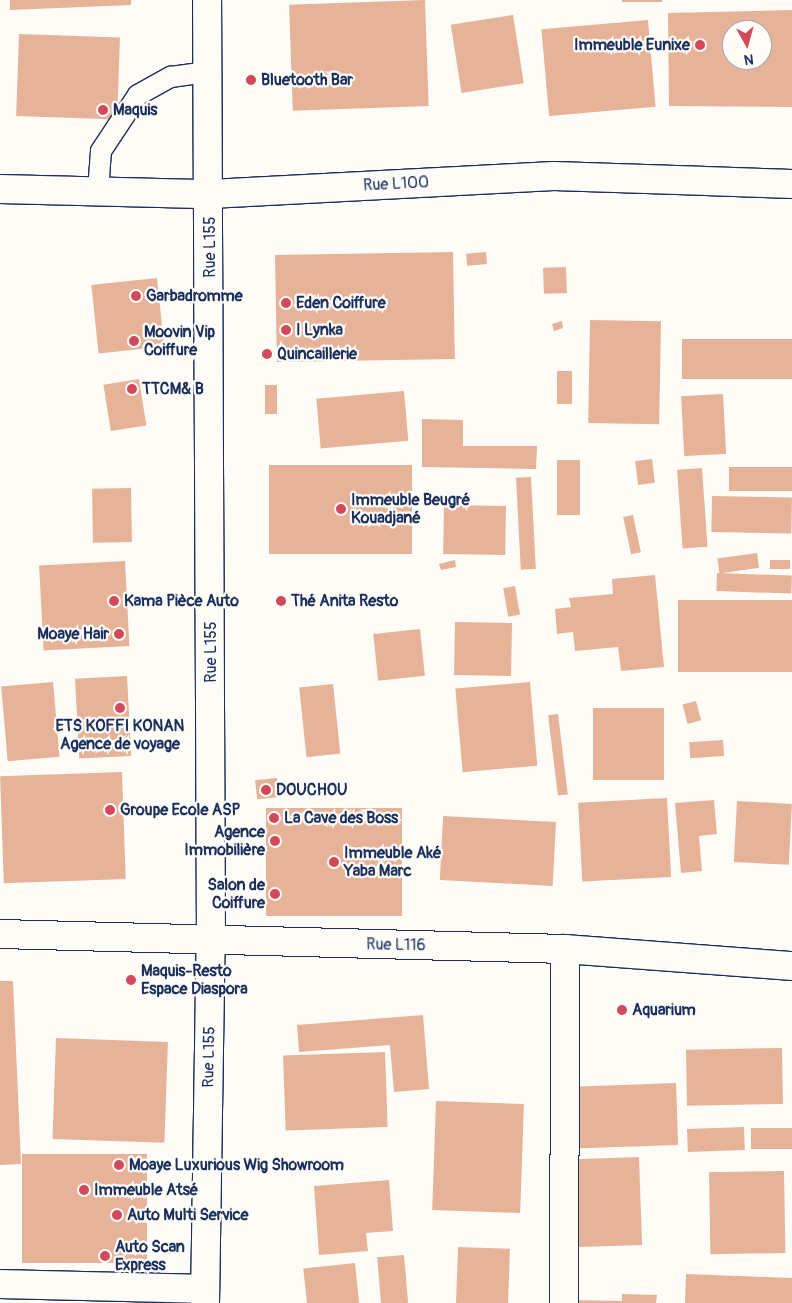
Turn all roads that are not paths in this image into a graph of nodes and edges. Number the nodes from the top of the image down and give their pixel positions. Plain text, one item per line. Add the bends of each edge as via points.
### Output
1 (207, 0) edge
2 (208, 72) junction
3 (792, 184) edge
4 (0, 189) edge
5 (98, 191) junction
6 (210, 194) junction
7 (0, 934) edge
8 (212, 940) junction
9 (565, 949) junction
10 (792, 966) edge
11 (0, 1284) edge
12 (205, 1296) edge
13 (564, 1303) edge

1 - 2 street, Rue L155
2 - 5 lane via 171,77 138,95 101,152
2 - 6 street, Rue L155
3 - 6 street, Rue L100 via 554,176
4 - 5 street, Rue L100
5 - 6 street, Rue L100
6 - 8 street, Rue L155
7 - 8 street, Rue L116
8 - 9 street, Rue L116
8 - 12 street, Rue L155
9 - 10 street, Rue L116
9 - 13 street
11 - 12 street

